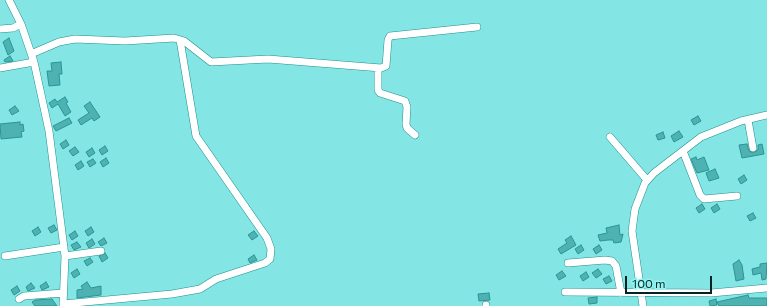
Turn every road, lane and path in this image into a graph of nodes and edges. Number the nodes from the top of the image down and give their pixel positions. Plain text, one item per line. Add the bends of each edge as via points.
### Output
1 (9, 0) edge
2 (20, 24) junction
3 (477, 28) dead end
4 (0, 29) edge
5 (180, 40) junction
6 (31, 54) junction
7 (34, 62) junction
8 (0, 68) edge
9 (378, 68) junction
10 (767, 115) edge
11 (748, 120) junction
12 (414, 135) dead end
13 (610, 137) dead end
14 (753, 148) dead end
15 (683, 151) junction
16 (647, 180) junction
17 (737, 196) dead end
18 (64, 247) junction
19 (101, 251) dead end
20 (5, 256) dead end
21 (65, 256) junction
22 (568, 263) dead end
23 (767, 288) edge
24 (565, 292) dead end
25 (63, 293) junction
26 (621, 293) junction
27 (641, 294) junction
28 (19, 299) dead end
29 (63, 305) edge
30 (643, 306) edge

1 - 2 street
2 - 4 street via 13,28
2 - 6 street
3 - 9 street via 390,36 386,66
5 - 6 street via 75,39 59,42
5 - 9 street via 211,62 268,59
5 - 29 street via 196,136 267,238 271,249 270,259 265,263 216,279 200,289
6 - 7 street
7 - 8 street
7 - 18 street via 49,131
9 - 12 street via 378,90 405,102 407,128
10 - 11 street
11 - 14 street
11 - 15 street via 706,134
13 - 16 street
15 - 16 street
15 - 17 street via 700,196 704,199
16 - 27 street via 639,196 632,231
18 - 20 street
18 - 21 street
19 - 21 street
21 - 25 street
22 - 26 street via 612,261 616,266
23 - 27 street via 711,293
24 - 26 street
25 - 28 street via 24,296
25 - 29 street
26 - 27 street
27 - 30 street

